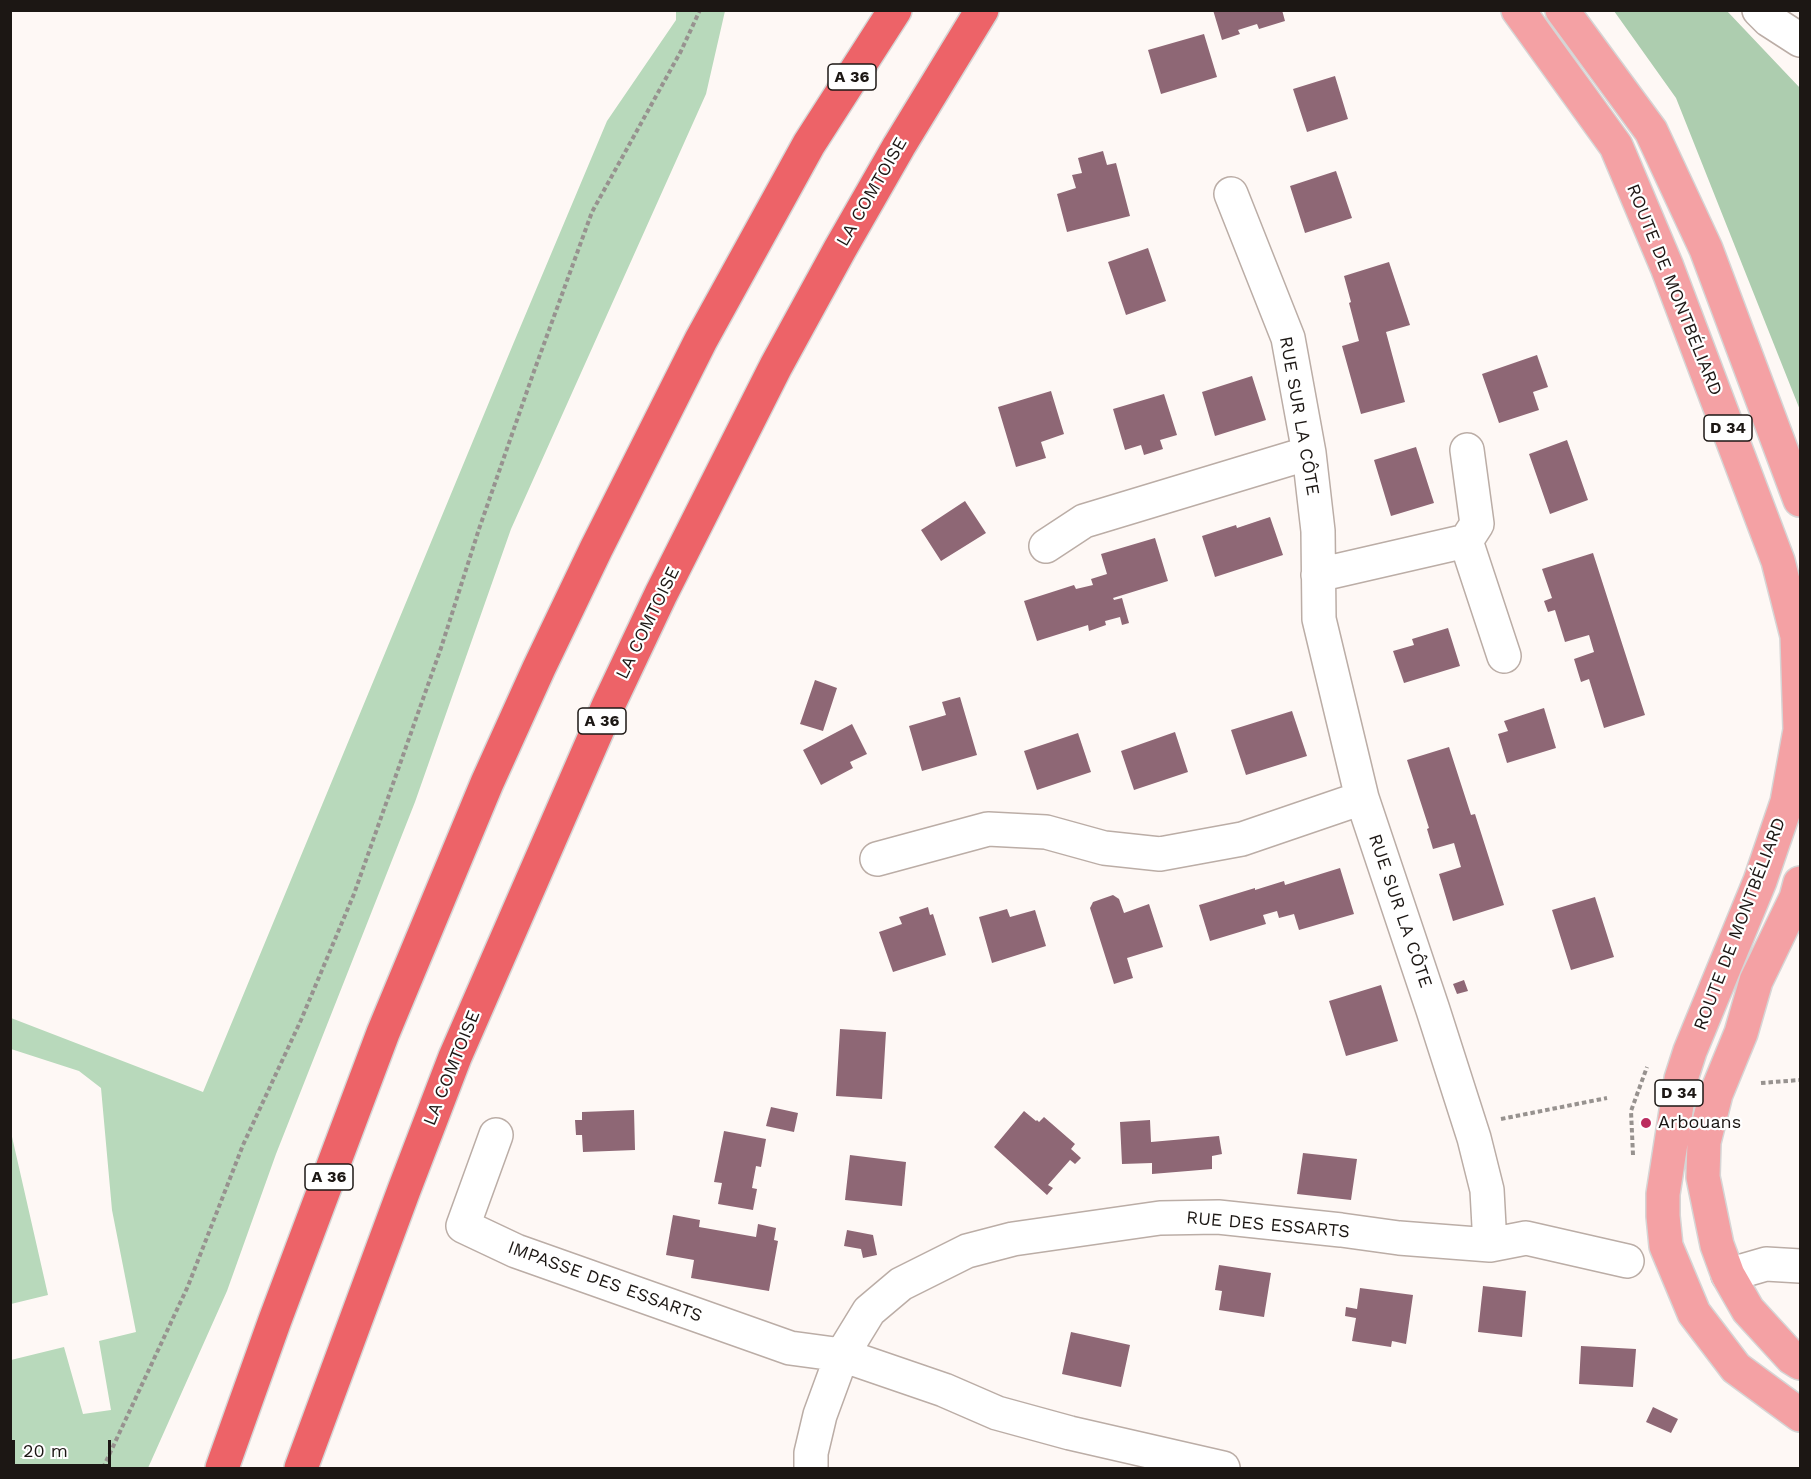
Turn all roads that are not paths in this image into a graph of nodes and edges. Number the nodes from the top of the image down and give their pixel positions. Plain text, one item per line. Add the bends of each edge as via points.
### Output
1 (871, 10) edge
2 (896, 10) edge
3 (982, 10) edge
4 (1518, 10) edge
5 (1562, 10) edge
6 (1759, 10) edge
7 (1800, 40) edge
8 (808, 144) junction
9 (1231, 194) dead end
10 (1467, 450) dead end
11 (1309, 453) junction
12 (1800, 500) edge
13 (1466, 541) junction
14 (1046, 546) dead end
15 (1318, 575) junction
16 (1504, 656) dead end
17 (1362, 798) junction
18 (878, 859) dead end
19 (1800, 883) edge
20 (496, 1135) dead end
21 (1490, 1245) junction
22 (1627, 1261) dead end
23 (1800, 1266) edge
24 (1728, 1275) junction
25 (842, 1355) junction
26 (1800, 1363) edge
27 (1800, 1415) edge
28 (222, 1468) edge
29 (301, 1468) edge
30 (811, 1468) edge
31 (1223, 1468) edge

1 - 8 highway, A 36
2 - 8 highway, A 36
3 - 29 highway, LA COMTOISE / A 36 via 898,146 782,356 608,706 455,1057
4 - 27 main road, ROUTE DE MONTBÉLIARD / D 34 via 1616,146 1667,267 1778,561 1797,636 1800,730 1787,802 1760,881 1681,1079 1663,1216 1666,1246 1694,1313 1736,1368
5 - 12 main road, D 34 via 1651,131 1706,249
6 - 7 street
8 - 28 highway, A 36 via 701,340 544,657 487,783 383,1033
9 - 11 street, RUE SUR LA CÔTE via 1288,338
10 - 13 street via 1477,524
11 - 14 street via 1084,521
11 - 15 street, RUE SUR LA CÔTE via 1318,531
13 - 15 street
13 - 16 street
15 - 17 street, RUE SUR LA CÔTE via 1319,619
17 - 18 street via 1242,839 1160,854 1104,848 1046,832 988,829
17 - 21 street, RUE SUR LA CÔTE via 1471,1125 1487,1190
19 - 24 main road, ROUTE DE MONTBÉLIARD / D 34 via 1756,981 1741,1033 1716,1094 1704,1142 1703,1177 1717,1245
20 - 25 street, IMPASSE DES ESSARTS via 463,1226 516,1251 790,1348
21 - 22 street, RUE DES ESSARTS via 1526,1238
21 - 25 street, RUE DES ESSARTS via 1218,1217 1160,1218 1013,1239 967,1251 901,1284 869,1311
23 - 24 street via 1766,1264
24 - 26 main road, ROUTE DE MONTBÉLIARD / D 34 via 1748,1310
25 - 30 street, RUE DES ESSARTS via 820,1415
25 - 31 street via 997,1413

